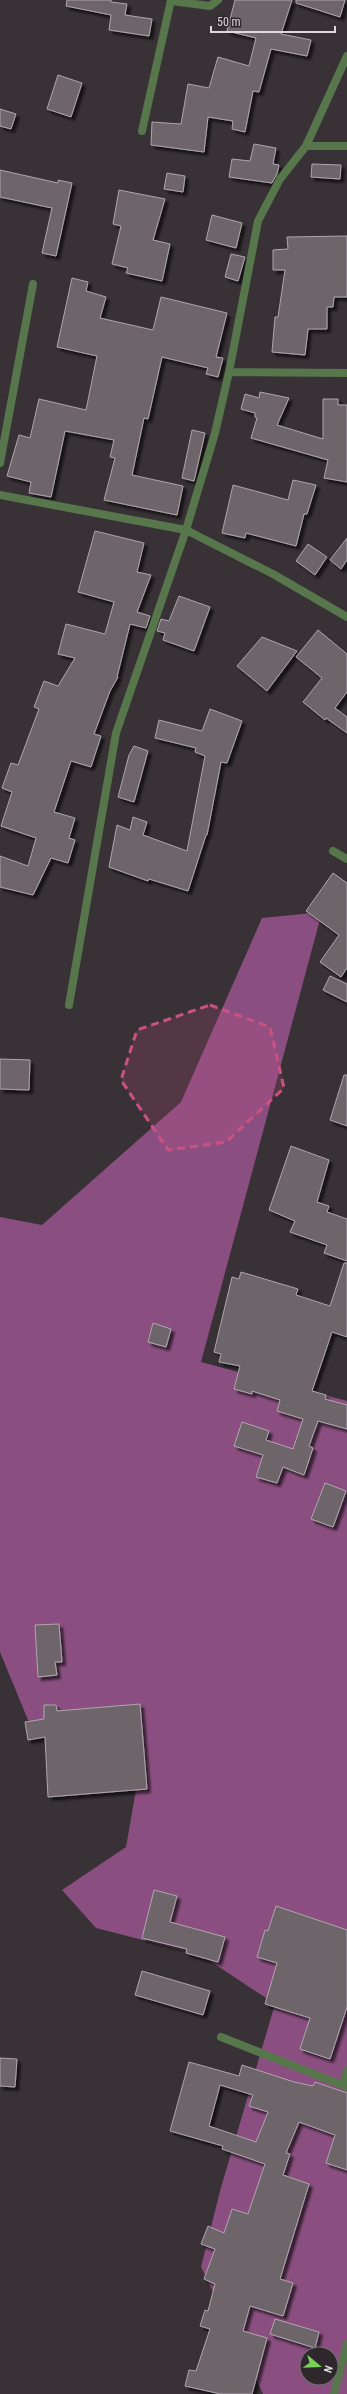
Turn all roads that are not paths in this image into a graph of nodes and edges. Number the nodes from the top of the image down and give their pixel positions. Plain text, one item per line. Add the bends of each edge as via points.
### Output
1 (171, 0) edge
2 (218, 0) edge
3 (347, 56) edge
4 (142, 131) dead end
5 (306, 146) junction
6 (347, 146) edge
7 (33, 284) dead end
8 (229, 372) junction
9 (347, 373) edge
10 (0, 463) edge
11 (0, 495) edge
12 (186, 530) junction
13 (347, 617) edge
14 (332, 851) dead end
15 (347, 860) edge
16 (69, 1005) dead end
17 (221, 2036) dead end
18 (347, 2070) edge
19 (345, 2086) edge
20 (347, 2344) edge
21 (334, 2394) edge

1 - 2 street via 210,6
1 - 4 street
3 - 5 street
5 - 6 street
5 - 8 street via 280,179 258,221
7 - 10 street
8 - 9 street
8 - 12 street via 215,432
11 - 12 street
12 - 13 street via 273,574
12 - 16 street via 116,733
14 - 15 street
17 - 19 street
18 - 19 street
20 - 21 street

